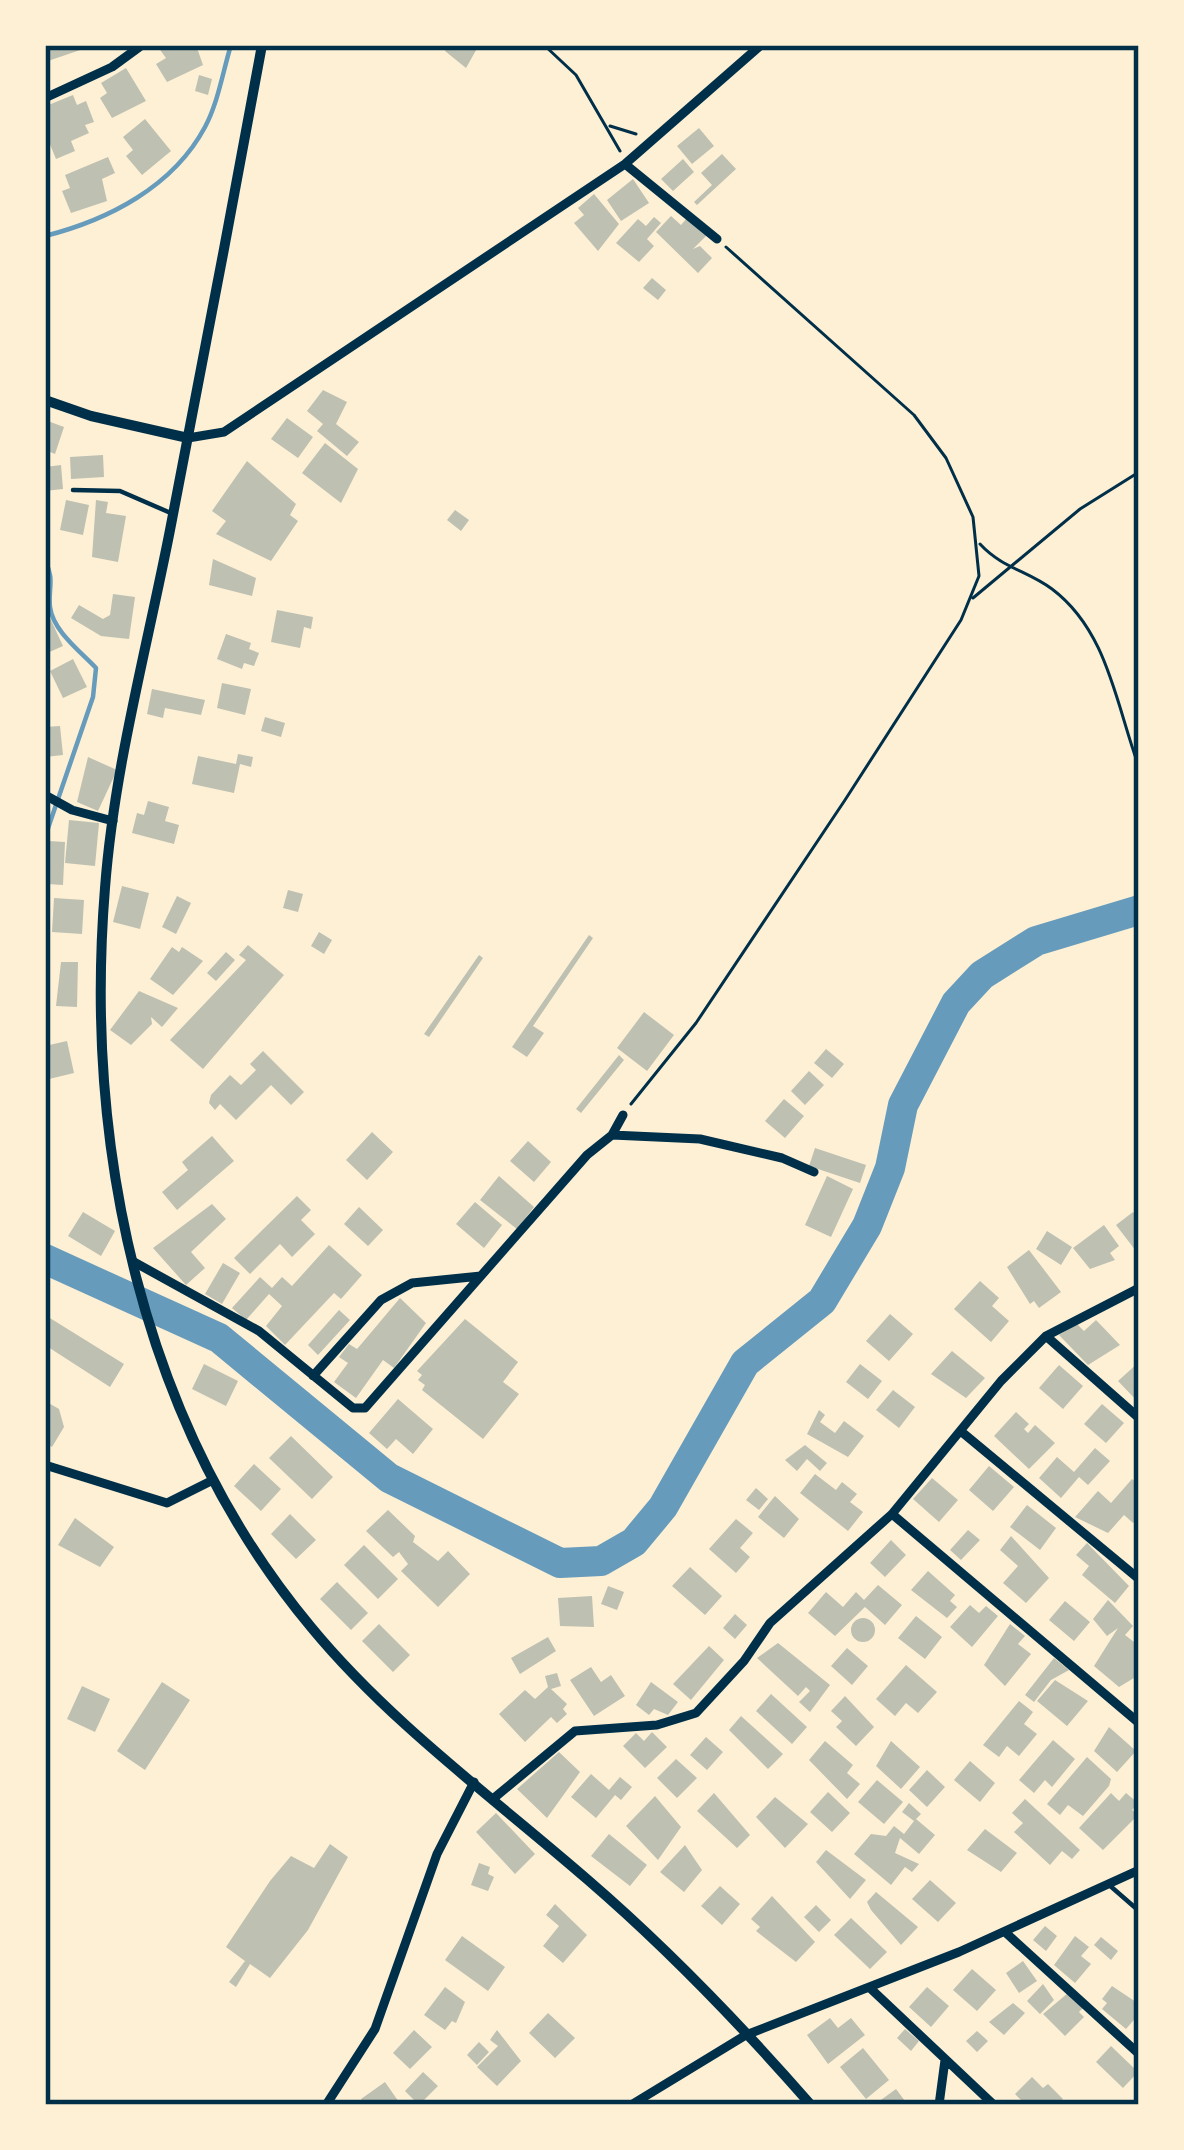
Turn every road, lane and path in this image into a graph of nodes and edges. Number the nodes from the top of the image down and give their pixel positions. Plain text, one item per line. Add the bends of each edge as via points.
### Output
1 (142, 45) edge
2 (262, 45) edge
3 (544, 45) edge
4 (760, 45) edge
5 (45, 98) edge
6 (609, 126) junction
7 (652, 139) junction
8 (625, 164) junction
9 (717, 239) joint
10 (45, 400) edge
11 (188, 437) junction
12 (1139, 472) edge
13 (73, 490) dead end
14 (173, 514) junction
15 (979, 543) junction
16 (1007, 569) junction
17 (972, 600) junction
18 (1139, 766) edge
19 (45, 795) edge
20 (113, 821) junction
21 (623, 1115) joint
22 (612, 1136) junction
23 (814, 1172) dead end
24 (134, 1262) junction
25 (481, 1276) junction
26 (1139, 1288) edge
27 (1046, 1336) junction
28 (313, 1376) junction
29 (1139, 1418) edge
30 (963, 1433) junction
31 (45, 1465) edge
32 (213, 1480) junction
33 (892, 1514) junction
34 (1139, 1579) edge
35 (1139, 1723) edge
36 (474, 1782) junction
37 (494, 1798) junction
38 (1139, 1870) edge
39 (1108, 1884) junction
40 (1139, 1911) edge
41 (1005, 1932) junction
42 (871, 1988) junction
43 (746, 2035) junction
44 (1139, 2054) edge
45 (945, 2060) junction
46 (326, 2105) edge
47 (631, 2105) edge
48 (811, 2105) edge
49 (939, 2105) edge
50 (994, 2105) edge

1 - 5 street
2 - 11 street
3 - 6 path via 576,75
4 - 7 street
6 - 7 path
6 - 8 path
7 - 8 street
8 - 9 street
8 - 11 street via 224,432
9 - 15 path via 914,416 953,471
10 - 11 street
11 - 14 street
12 - 16 path
13 - 14 lane via 120,491
14 - 20 street
15 - 16 path
15 - 17 path
16 - 17 path
16 - 18 path via 1049,586 1088,628
17 - 21 path via 696,1024
19 - 20 street
20 - 24 street via 100,1028 111,1148
21 - 22 street
22 - 23 street via 700,1139
22 - 25 street
24 - 28 street via 259,1331
24 - 32 street via 162,1368
25 - 28 street via 412,1283 381,1300
25 - 28 street via 365,1408 353,1408
26 - 27 street
27 - 29 street
27 - 30 street
30 - 33 street
30 - 34 street
31 - 32 street via 167,1503
32 - 36 street via 267,1572 315,1633
33 - 35 street
33 - 37 street via 770,1623 696,1713 657,1725 575,1731
36 - 37 street
36 - 46 street via 436,1854 383,2012
37 - 43 street via 629,1916
38 - 39 street
39 - 40 lane
39 - 41 street
41 - 42 street
41 - 44 street
42 - 43 street
42 - 45 street
43 - 47 street
43 - 48 street
45 - 49 street
45 - 50 street

